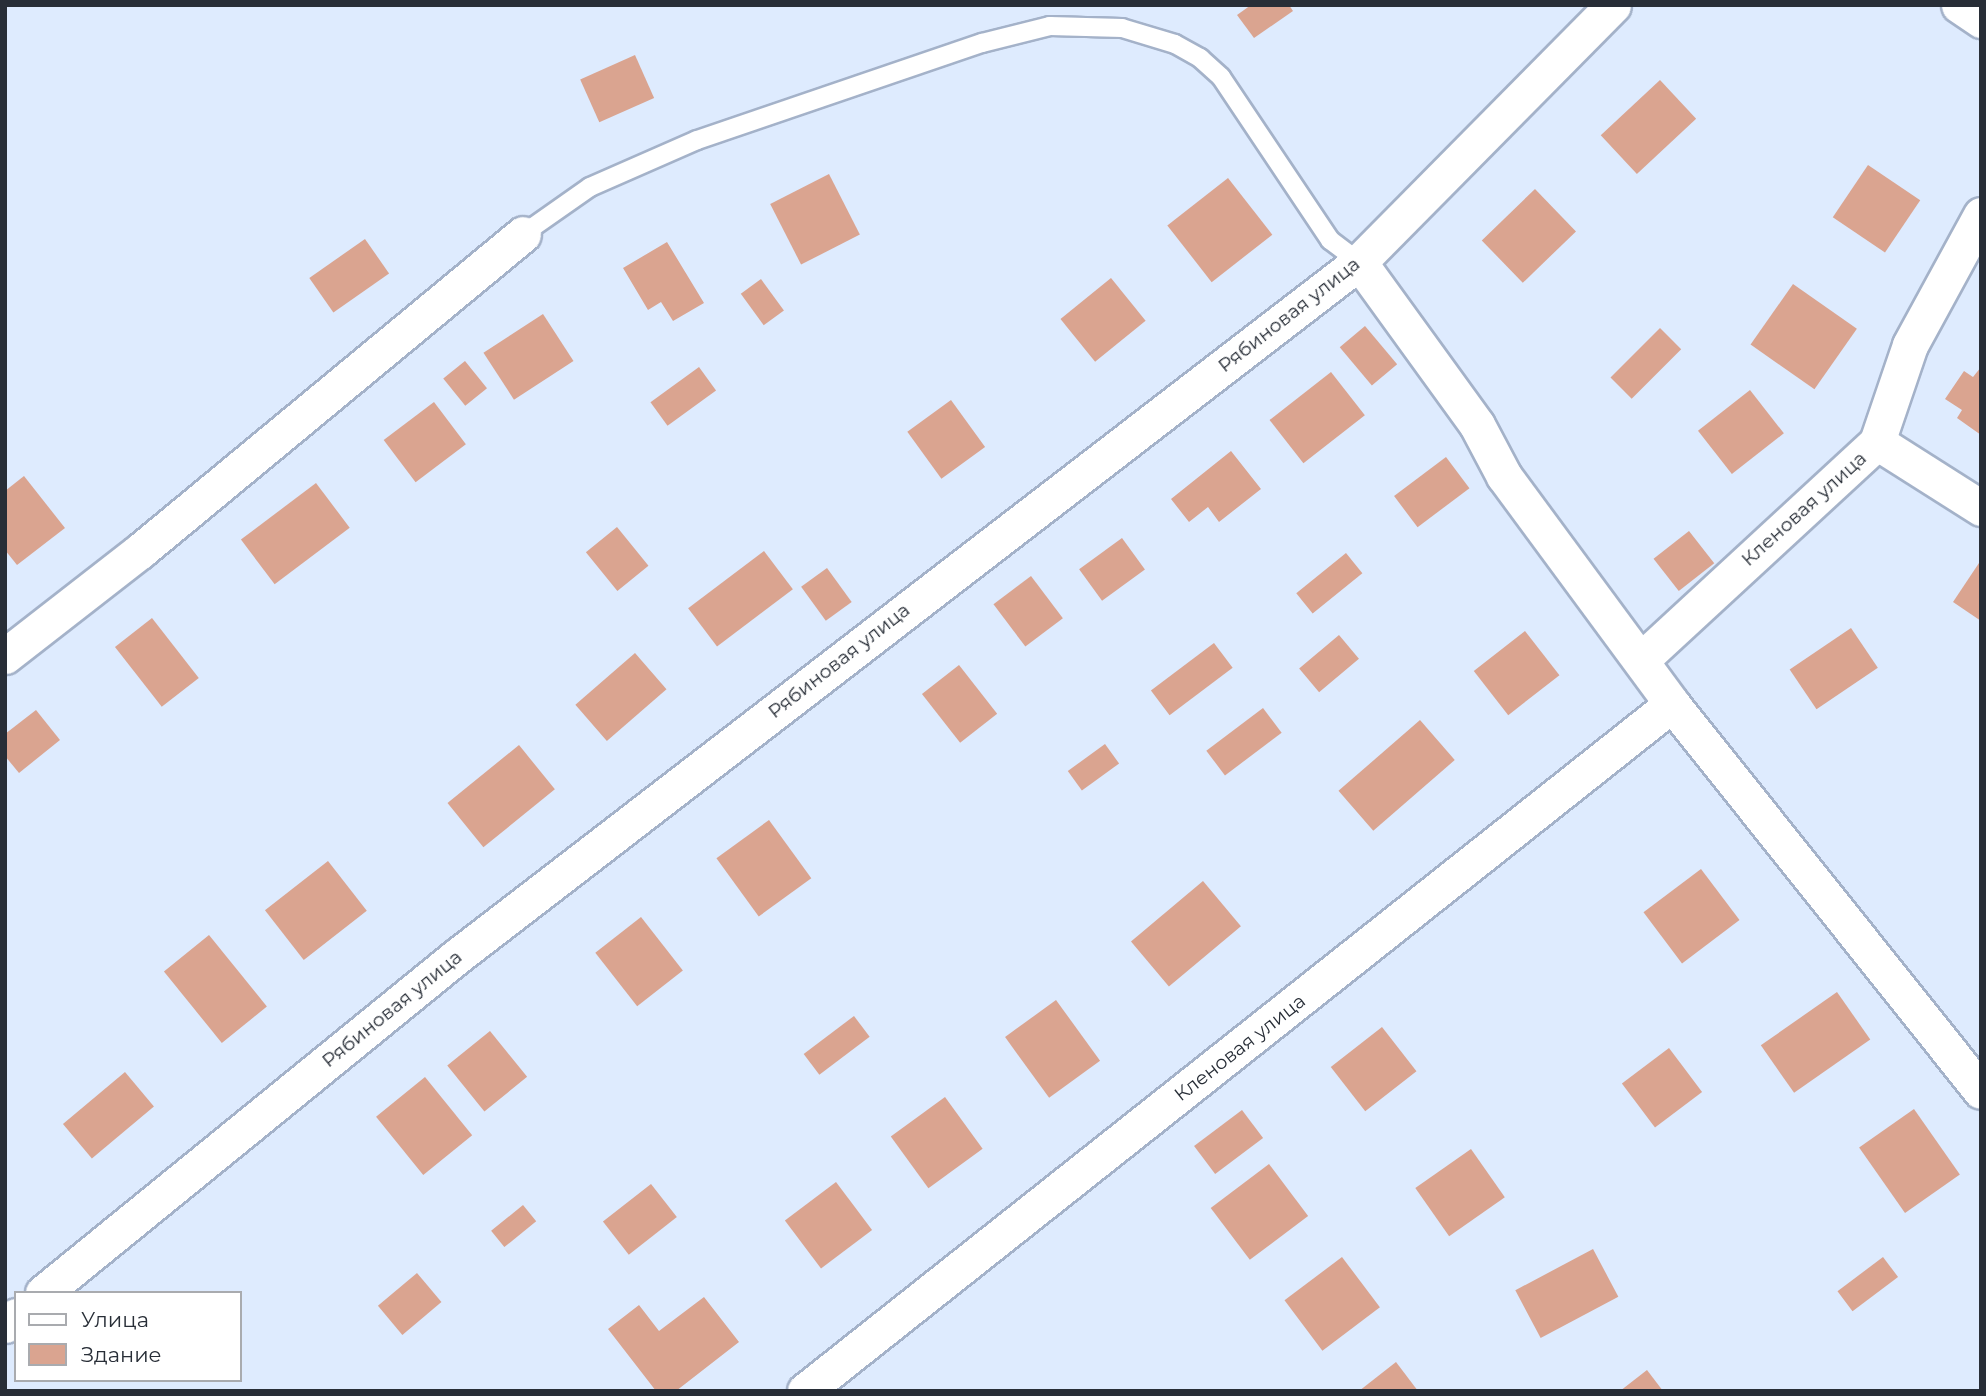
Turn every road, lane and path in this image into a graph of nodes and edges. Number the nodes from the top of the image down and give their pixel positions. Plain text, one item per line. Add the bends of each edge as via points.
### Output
1 (1613, 5) edge
2 (1959, 5) edge
3 (1981, 20) edge
4 (1981, 215) edge
5 (523, 234) joint
6 (1359, 262) junction
7 (1877, 442) junction
8 (1981, 508) edge
9 (5, 656) edge
10 (1641, 660) junction
11 (1672, 704) junction
12 (1981, 1091) edge
13 (45, 1291) edge
14 (806, 1391) edge

1 - 6 street, Рябиновая улица
2 - 3 street
4 - 7 street via 1910,345
5 - 6 lane via 590,187 697,140 982,43 1062,26 1122,28 1175,44 1221,77 1330,240
5 - 9 street
6 - 10 street via 1476,425 1504,476
6 - 13 street, Рябиновая улица via 456,957
7 - 8 street, Кленовая улица
7 - 10 street, Кленовая улица
10 - 11 street
11 - 12 street
11 - 14 street, Кленовая улица

